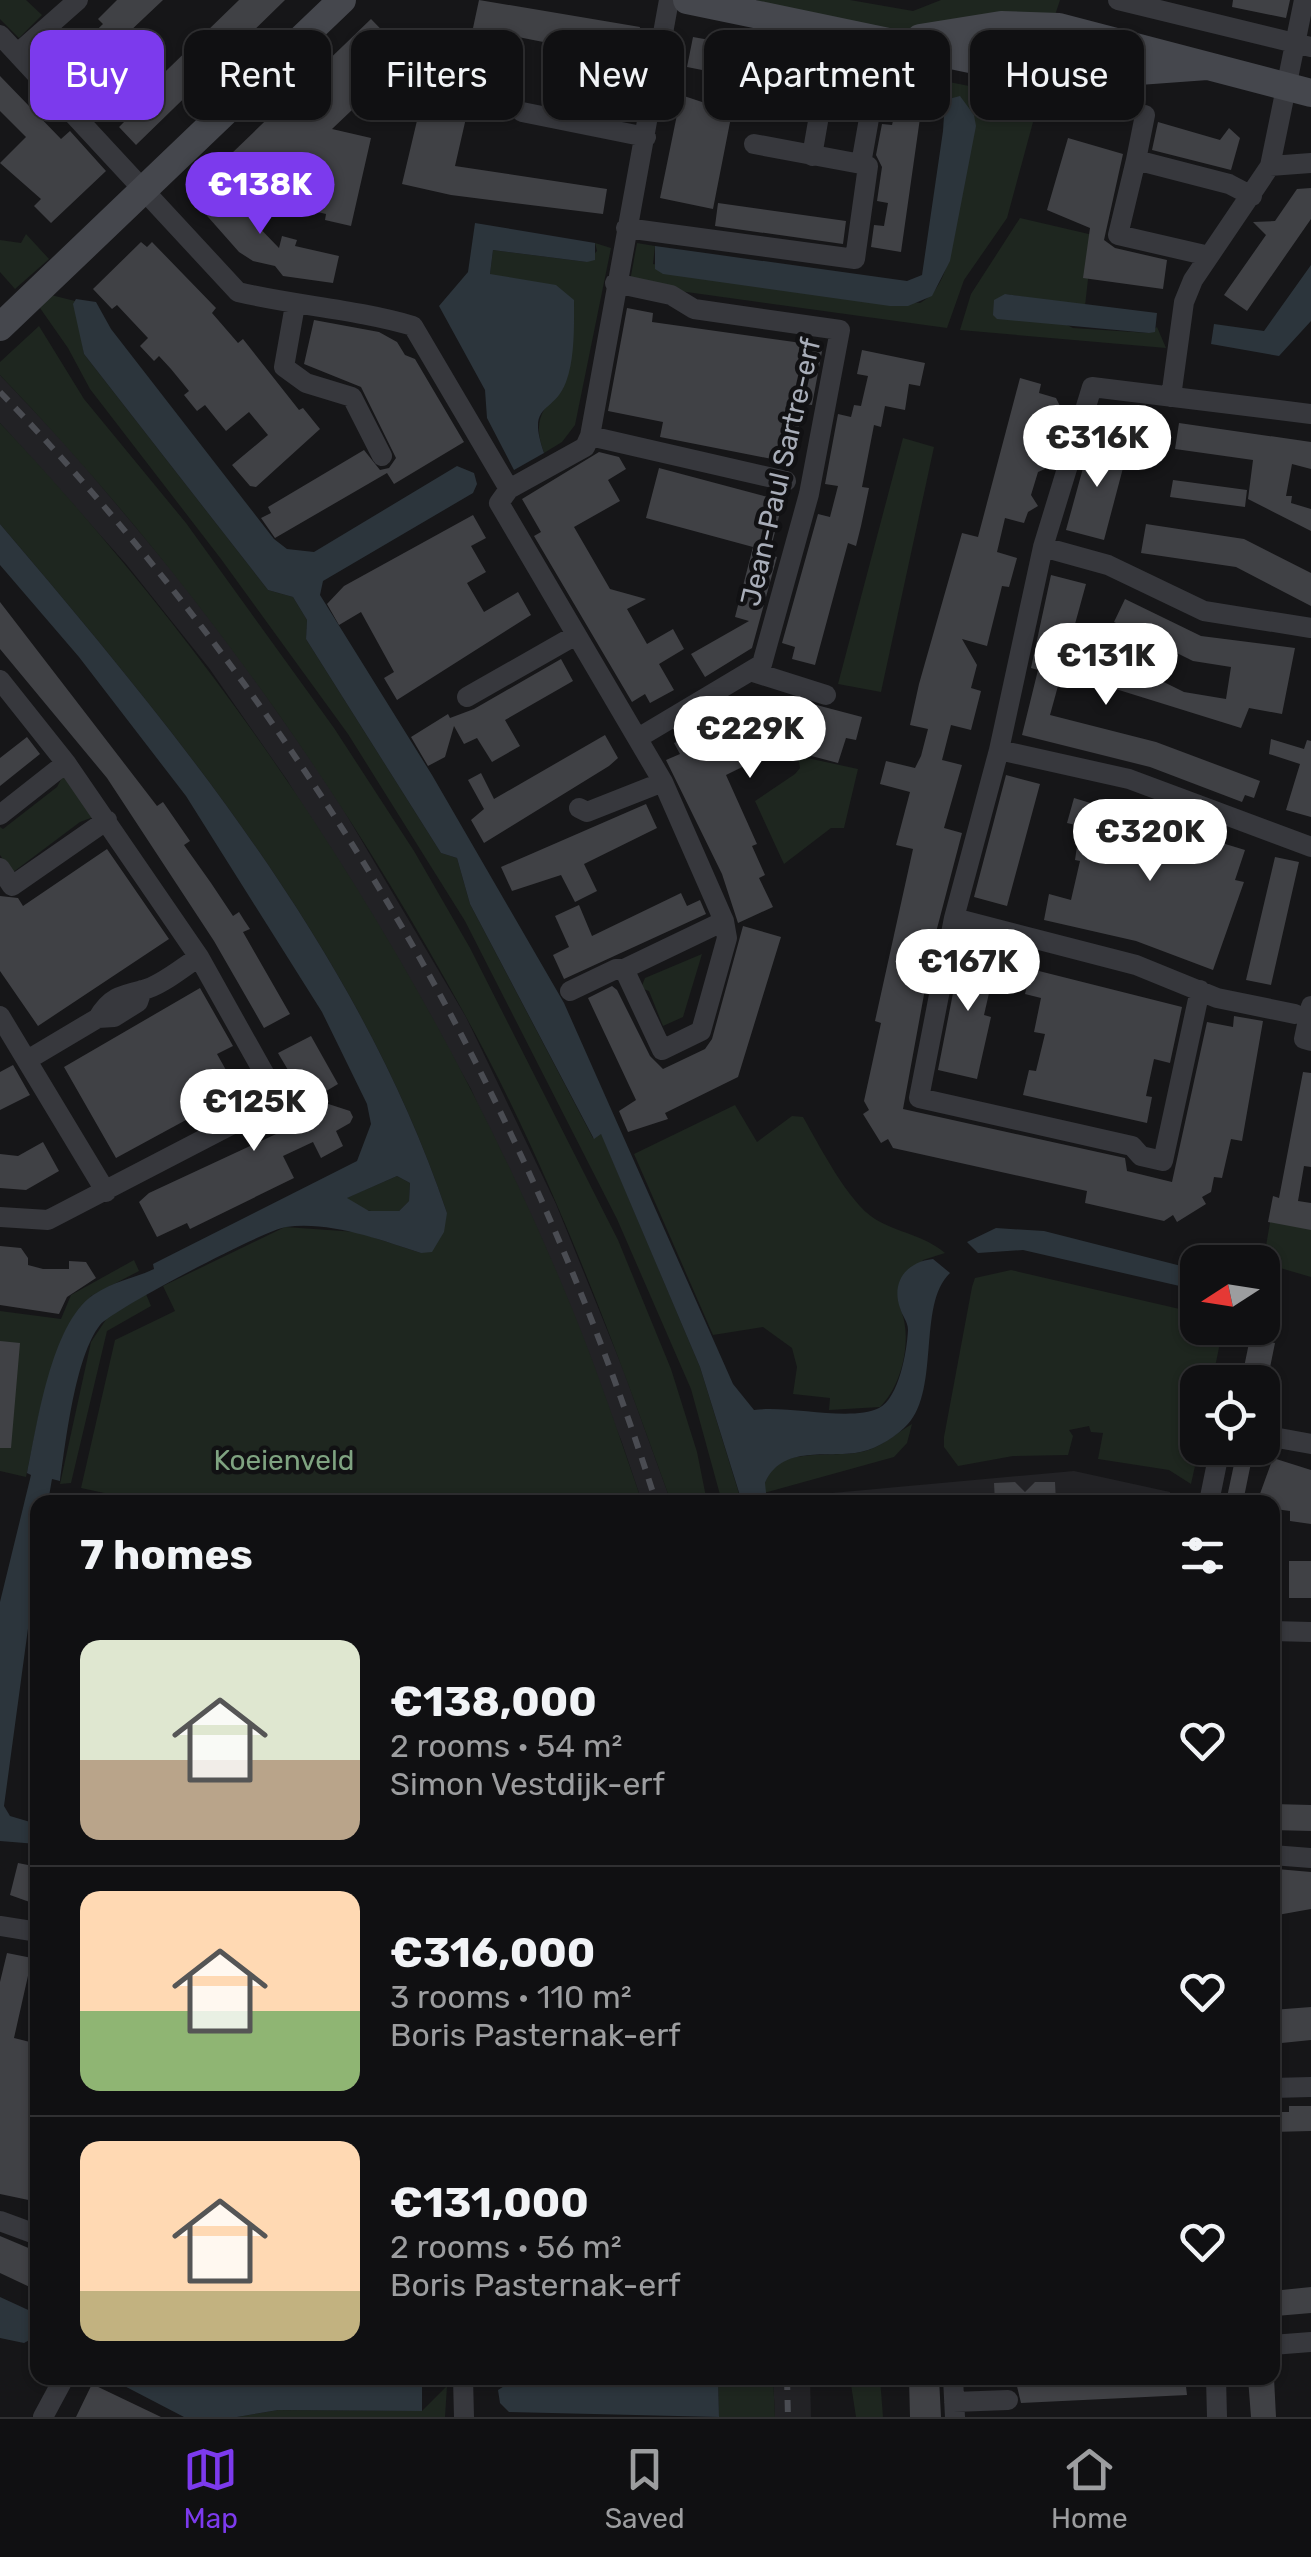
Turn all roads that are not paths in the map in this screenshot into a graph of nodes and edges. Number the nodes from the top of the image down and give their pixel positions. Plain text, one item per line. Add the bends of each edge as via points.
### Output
1 (78, 0) edge
2 (342, 0) edge
3 (669, 0) edge
4 (687, 0) edge
5 (1118, 0) edge
6 (1304, 0) edge
7 (838, 30) edge
8 (0, 35) edge
9 (950, 35) edge
10 (1303, 45) edge
11 (18, 53) junction
12 (950, 54) edge
13 (1207, 66) junction
14 (1298, 90) edge
15 (523, 112) edge
16 (1145, 116) dead end
17 (601, 120) edge
18 (818, 120) edge
19 (868, 120) edge
20 (600, 127) junction
21 (646, 137) junction
22 (754, 144) dead end
23 (812, 156) junction
24 (1136, 160) junction
25 (1311, 163) edge
26 (860, 164) junction
27 (1270, 166) junction
28 (142, 188) junction
29 (1252, 196) junction
30 (626, 228) junction
31 (1209, 256) junction
32 (615, 283) junction
33 (295, 305) junction
34 (0, 327) edge
35 (1172, 397) junction
36 (1311, 414) edge
37 (590, 436) junction
38 (382, 456) dead end
39 (786, 482) dead end
40 (509, 489) junction
41 (1043, 547) junction
42 (1311, 628) edge
43 (576, 634) junction
44 (753, 672) junction
45 (0, 680) edge
46 (826, 695) dead end
47 (467, 697) dead end
48 (638, 738) junction
49 (999, 750) junction
50 (66, 763) junction
51 (663, 782) junction
52 (578, 808) dead end
53 (0, 815) edge
54 (107, 820) junction
55 (1304, 844) edge
56 (0, 868) edge
57 (954, 918) junction
58 (724, 921) junction
59 (200, 957) junction
60 (624, 969) junction
61 (1200, 990) junction
62 (570, 992) dead end
63 (1303, 1010) edge
64 (0, 1016) edge
65 (1311, 1041) edge
66 (8, 1044) edge
67 (29, 1059) junction
68 (106, 1192) junction
69 (0, 1217) edge
70 (1280, 1438) edge
71 (1311, 1444) edge
72 (1215, 1465) edge
73 (1207, 1495) edge
74 (1280, 1631) edge
75 (1311, 1632) edge
76 (1280, 1856) edge
77 (1311, 1858) edge
78 (0, 1926) edge
79 (30, 1931) edge
80 (1311, 2087) edge
81 (1280, 2088) edge
82 (0, 2221) edge
83 (30, 2231) edge
84 (1311, 2342) edge
85 (1280, 2344) edge
86 (60, 2385) edge
87 (463, 2385) edge
88 (1216, 2385) edge
89 (1008, 2400) dead end
90 (954, 2409) edge
91 (43, 2417) edge
92 (464, 2417) edge
93 (1218, 2417) edge

1 - 11 street
2 - 28 street
3 - 21 street
4 - 7 street
5 - 10 street
6 - 10 street
8 - 11 street
9 - 13 street via 1001,25 1059,27
10 - 14 street
11 - 28 street
12 - 13 street via 1056,77
13 - 14 street
14 - 27 street
15 - 20 street
16 - 24 street
17 - 20 street
18 - 23 street
19 - 26 street
20 - 21 street
21 - 30 street
22 - 23 street
23 - 26 street
24 - 29 street
24 - 31 street via 1118,235
25 - 27 street
26 - 30 street via 868,166 855,259
27 - 29 street
28 - 33 street via 238,292
28 - 34 street
29 - 31 street
30 - 32 street
31 - 35 street via 1184,302
32 - 37 street
32 - 44 street, Jean-Paul Sartre-erf via 671,295 694,309 840,330 809,494 766,652
33 - 38 street via 284,366 306,383 352,396
33 - 40 street via 353,309 413,326
35 - 36 street
35 - 41 street via 1092,387
37 - 39 street, Jean-Paul Sartre-erf
37 - 40 street via 585,447
40 - 43 street via 499,504
41 - 42 street via 1108,565 1204,611
41 - 49 street
43 - 47 street
43 - 48 street
44 - 46 street
44 - 48 street
45 - 50 street
48 - 51 street
49 - 55 street via 1129,779
49 - 57 street
50 - 53 street
50 - 54 street
51 - 52 street via 588,812
51 - 58 street
54 - 56 street via 12,886
54 - 59 street
57 - 61 street via 1136,966
57 - 61 street via 919,1098 959,1110 1132,1146 1140,1156 1163,1161
58 - 60 street
58 - 60 street via 727,938 701,1031 662,1050
59 - 67 street via 118,996 98,1018
59 - 68 street via 279,1100
60 - 62 street
61 - 63 street
63 - 65 street via 1304,1039
64 - 66 street
66 - 67 street
67 - 68 street
68 - 69 street via 48,1220
70 - 71 street
72 - 73 street
74 - 75 street
76 - 77 street
78 - 79 street
80 - 81 street
82 - 83 street
84 - 85 street
86 - 91 street
87 - 92 street
88 - 93 street
89 - 90 street

